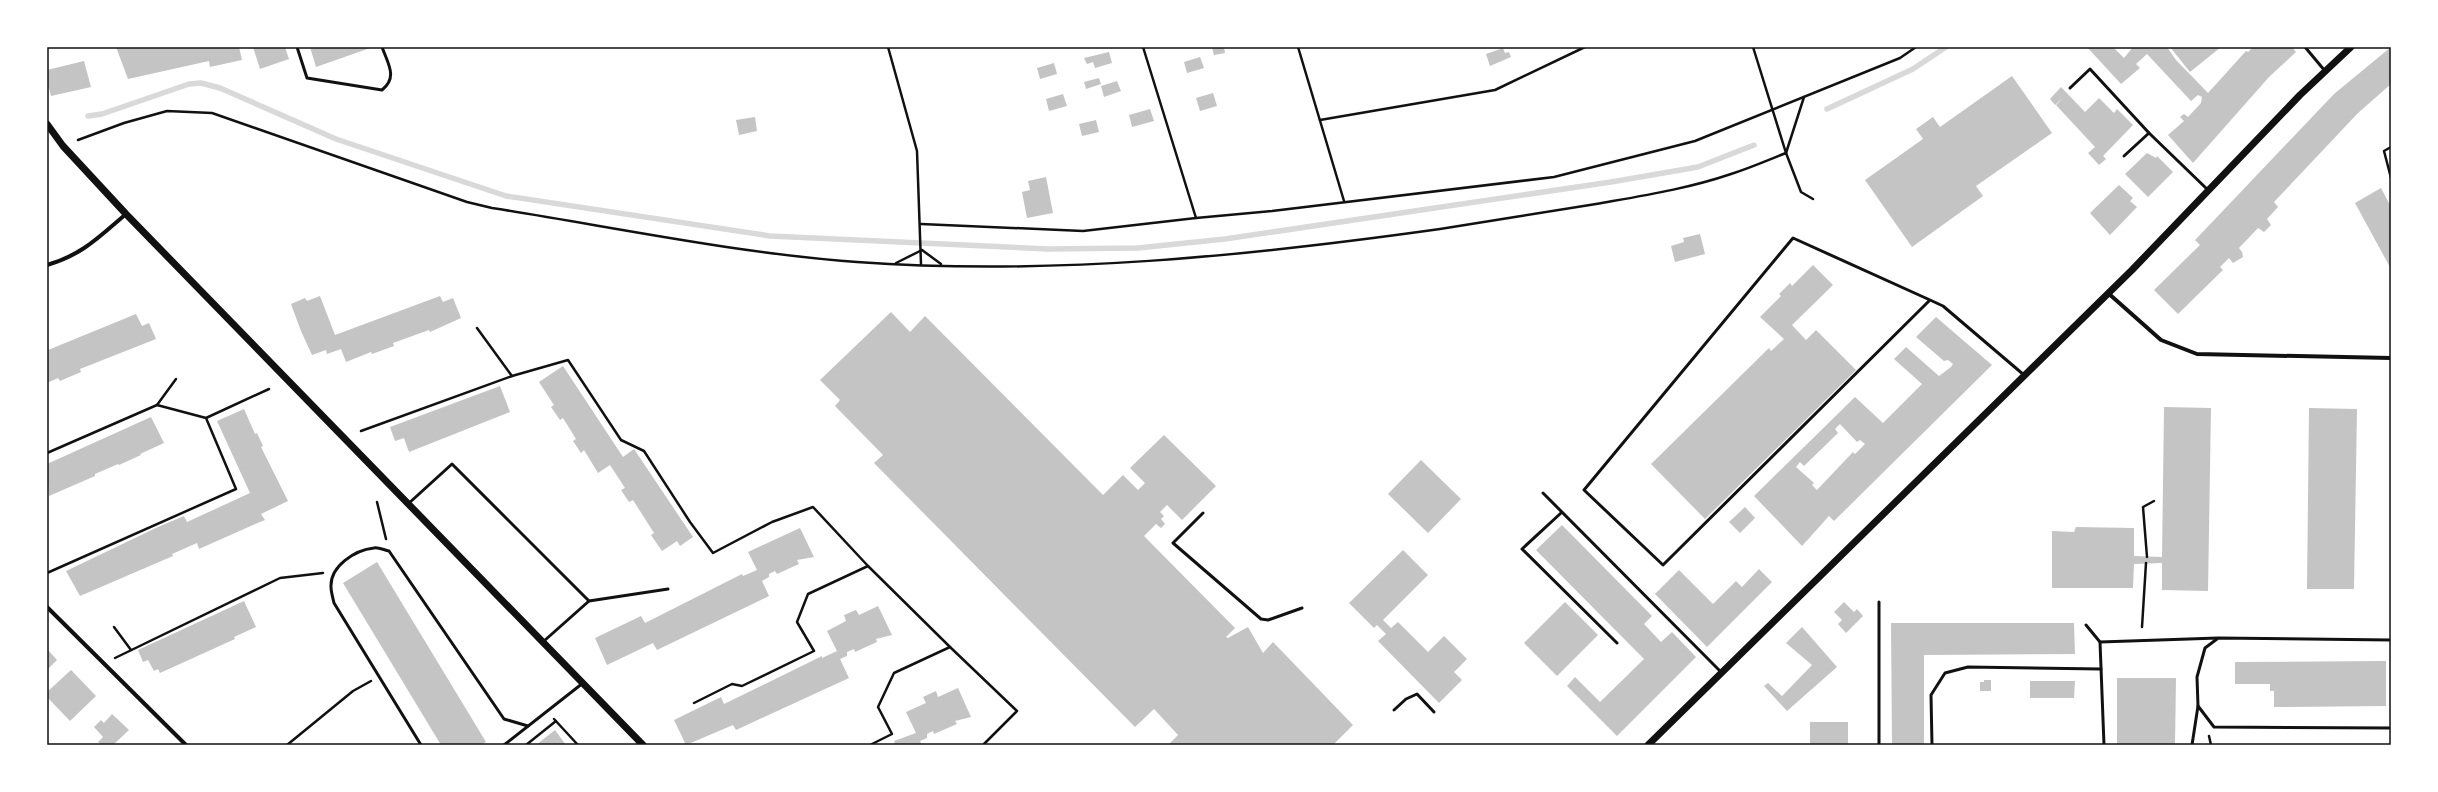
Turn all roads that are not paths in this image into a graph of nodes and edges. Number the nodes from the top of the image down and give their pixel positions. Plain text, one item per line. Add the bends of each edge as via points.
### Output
1 (297, 47) edge
2 (382, 47) edge
3 (2305, 47) edge
4 (2351, 47) edge
5 (2325, 71) junction
6 (2070, 88) dead end
7 (47, 124) edge
8 (2149, 132) junction
9 (2124, 156) dead end
10 (2209, 190) junction
11 (126, 214) junction
12 (47, 265) edge
13 (2108, 293) junction
14 (1930, 300) junction
15 (2391, 358) edge
16 (2024, 375) junction
17 (1543, 493) dead end
18 (408, 504) junction
19 (1203, 513) dead end
20 (1561, 513) junction
21 (668, 588) dead end
22 (589, 601) junction
23 (1879, 602) dead end
24 (47, 607) edge
25 (1302, 608) dead end
26 (2086, 625) dead end
27 (2218, 638) junction
28 (2391, 640) edge
29 (544, 641) junction
30 (2100, 642) junction
31 (1617, 644) dead end
32 (2101, 669) junction
33 (1721, 672) junction
34 (583, 683) junction
35 (2198, 706) junction
36 (1394, 710) dead end
37 (1434, 712) dead end
38 (528, 726) junction
39 (2391, 728) edge
40 (186, 745) edge
41 (421, 745) edge
42 (504, 745) edge
43 (643, 745) edge
44 (1648, 745) edge
45 (1879, 745) edge
46 (1932, 745) edge
47 (2104, 745) edge
48 (2192, 745) edge

1 - 2 lane via 307,78 382,90 392,77
3 - 5 lane
4 - 5 street
5 - 10 street
6 - 8 lane via 2090,69
7 - 11 street via 63,146
8 - 9 lane
8 - 10 lane
10 - 13 street
11 - 12 street via 69,259
11 - 18 street
13 - 15 street via 2161,340 2197,354
13 - 16 street
14 - 14 lane via 1793,238 1584,490 1663,565
14 - 16 lane via 1943,306
16 - 33 street
17 - 20 lane
18 - 22 lane via 452,464
18 - 29 street
19 - 25 lane via 1173,543 1261,619 1268,620
20 - 31 lane via 1522,549
20 - 33 lane
21 - 22 lane
22 - 29 lane
23 - 45 lane
24 - 40 street
26 - 30 lane
27 - 28 lane
27 - 30 lane
27 - 35 lane via 2205,648 2197,677
29 - 34 street
30 - 32 lane
32 - 46 lane via 1968,667 1944,673 1931,695
32 - 47 lane
33 - 44 street
34 - 38 lane
34 - 43 street
35 - 39 lane via 2214,727
35 - 48 lane
36 - 37 lane via 1406,699 1417,694
38 - 41 lane via 504,719 389,551 375,548 360,551 335,572 331,587 334,603
38 - 42 lane

